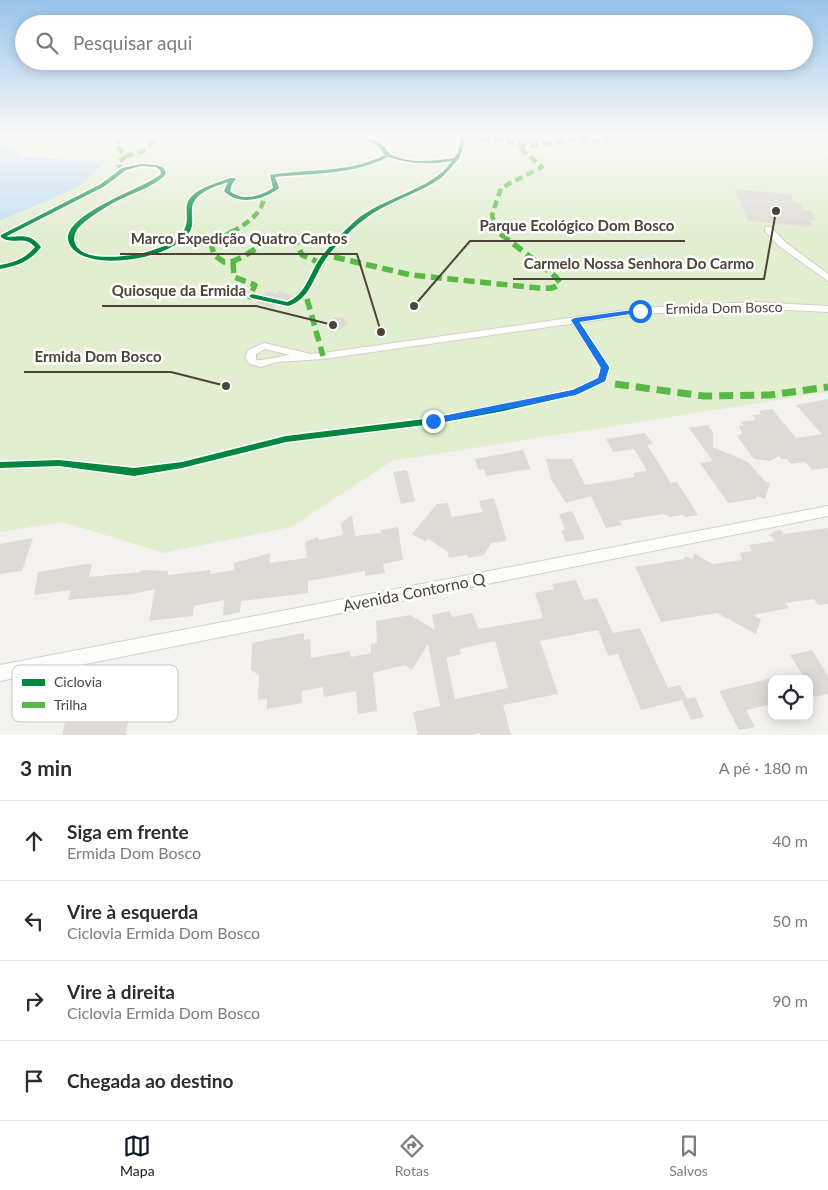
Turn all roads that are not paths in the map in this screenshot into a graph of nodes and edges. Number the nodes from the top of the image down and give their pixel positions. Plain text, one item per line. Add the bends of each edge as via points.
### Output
1 (768, 230) dead end
2 (828, 278) edge
3 (828, 310) edge
4 (276, 354) dead end
5 (828, 511) edge
6 (46, 665) edge

1 - 2 street
3 - 4 street, Ermida Dom Bosco via 755,305 640,311 312,357
5 - 6 street, Avenida Contorno Q

